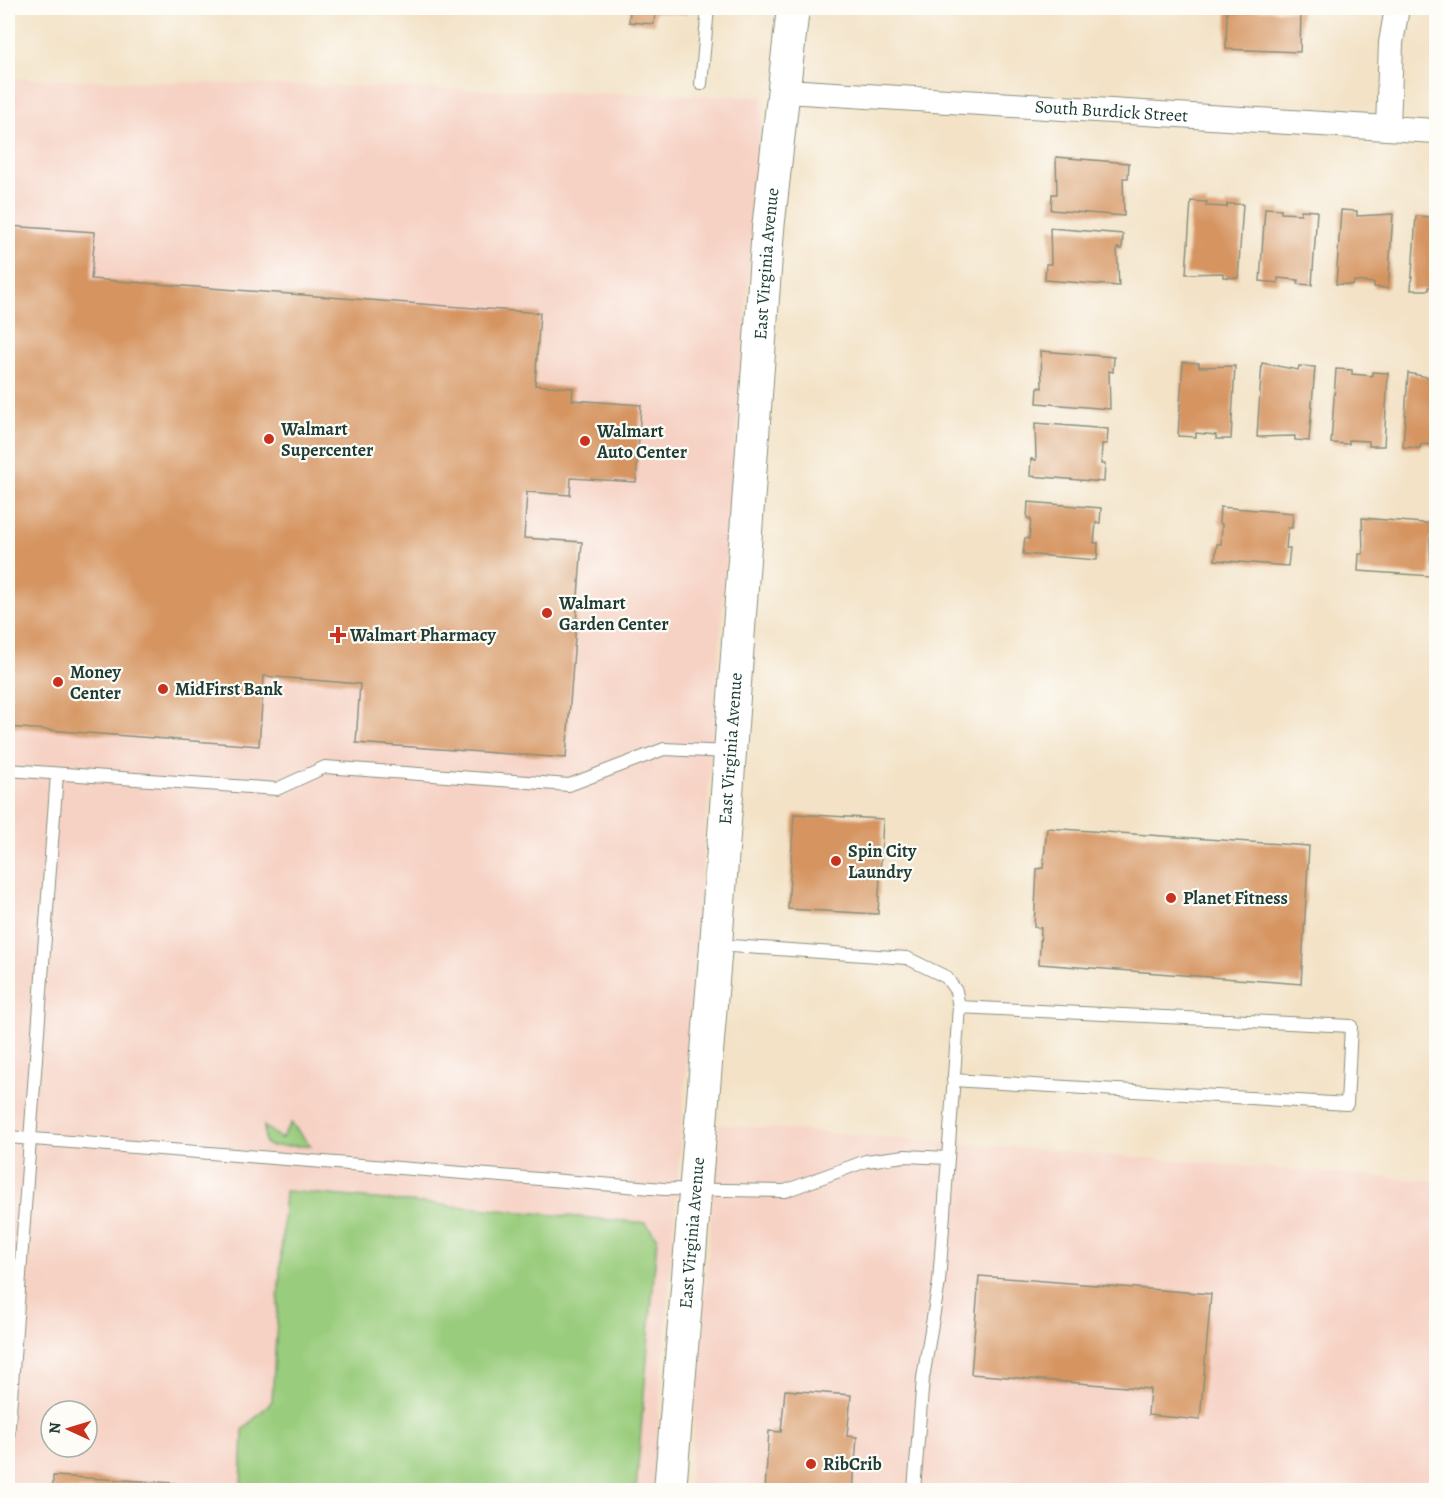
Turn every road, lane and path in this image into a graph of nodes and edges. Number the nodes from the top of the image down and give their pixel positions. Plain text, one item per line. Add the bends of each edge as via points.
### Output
1 (708, 8) edge
2 (793, 8) edge
3 (1397, 8) edge
4 (700, 84) dead end
5 (786, 91) junction
6 (1388, 128) junction
7 (1437, 131) edge
8 (730, 752) junction
9 (8, 770) edge
10 (57, 774) junction
11 (716, 945) junction
12 (959, 1007) junction
13 (953, 1080) junction
14 (8, 1137) edge
15 (30, 1139) junction
16 (948, 1158) junction
17 (697, 1188) junction
18 (8, 1438) edge
19 (669, 1491) edge
20 (914, 1491) edge

1 - 4 lane
2 - 5 street, East Virginia Avenue
3 - 6 street via 1391,43
5 - 6 street, South Burdick Street
5 - 8 street, East Virginia Avenue via 768,229
6 - 7 street, South Burdick Street
8 - 10 lane via 664,748 569,785 325,767 277,789
8 - 11 street, East Virginia Avenue
9 - 10 lane
10 - 15 lane
11 - 12 lane via 907,958 946,977 956,991
11 - 17 street, East Virginia Avenue
12 - 13 lane
12 - 13 lane via 1351,1026 1347,1104
13 - 16 lane
14 - 15 lane
15 - 17 lane
15 - 18 lane
16 - 17 lane via 905,1156 866,1161 785,1191
16 - 20 lane via 939,1282 923,1378
17 - 19 street, East Virginia Avenue

